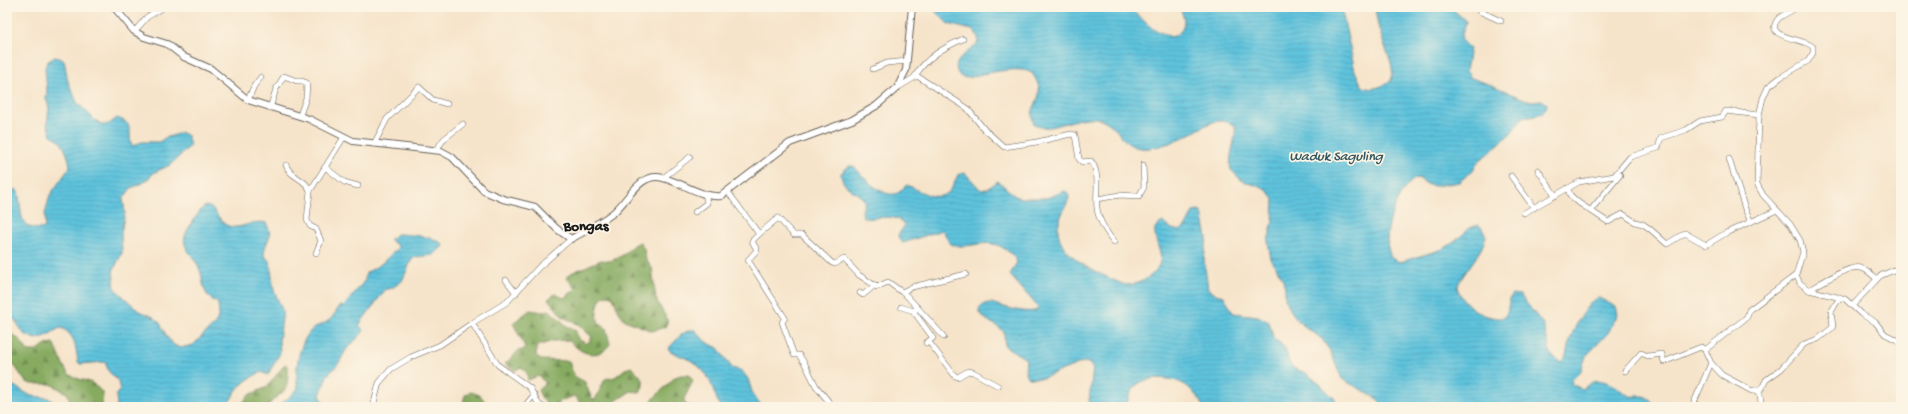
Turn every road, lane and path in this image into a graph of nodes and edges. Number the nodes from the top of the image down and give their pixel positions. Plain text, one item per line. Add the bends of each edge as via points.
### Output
1 (114, 7) edge
2 (164, 7) edge
3 (912, 7) edge
4 (1477, 7) edge
5 (1797, 7) edge
6 (1501, 21) dead end
7 (135, 31) junction
8 (963, 39) dead end
9 (907, 60) junction
10 (873, 69) dead end
11 (915, 76) junction
12 (261, 77) dead end
13 (897, 88) junction
14 (248, 100) junction
15 (447, 104) dead end
16 (270, 108) junction
17 (300, 115) junction
18 (1760, 115) junction
19 (463, 124) dead end
20 (344, 137) junction
21 (374, 144) junction
22 (436, 150) junction
23 (690, 157) dead end
24 (1729, 159) dead end
25 (286, 165) dead end
26 (1143, 165) dead end
27 (325, 168) junction
28 (1538, 170) dead end
29 (1620, 171) junction
30 (1511, 176) dead end
31 (663, 178) junction
32 (358, 186) dead end
33 (1568, 188) junction
34 (310, 191) junction
35 (728, 192) junction
36 (705, 193) junction
37 (1555, 195) junction
38 (1097, 199) junction
39 (1534, 208) junction
40 (1777, 210) junction
41 (1590, 211) junction
42 (695, 212) dead end
43 (1524, 213) dead end
44 (1751, 222) junction
45 (759, 234) junction
46 (571, 239) junction
47 (1114, 242) dead end
48 (316, 252) dead end
49 (1901, 267) edge
50 (966, 274) dead end
51 (1796, 275) junction
52 (1877, 279) junction
53 (506, 280) dead end
54 (874, 285) junction
55 (1809, 290) junction
56 (902, 292) junction
57 (516, 293) junction
58 (860, 293) dead end
59 (1840, 297) junction
60 (1853, 305) junction
61 (900, 307) dead end
62 (916, 309) junction
63 (472, 323) junction
64 (929, 341) junction
65 (1900, 341) edge
66 (1705, 350) junction
67 (1711, 363) junction
68 (1625, 371) dead end
69 (998, 386) dead end
70 (1757, 391) junction
71 (534, 395) junction
72 (1761, 403) dead end
73 (373, 407) edge
74 (524, 407) edge
75 (544, 407) edge
76 (833, 407) edge
77 (1692, 407) edge

1 - 7 main road
2 - 7 street via 147,18
3 - 9 main road
4 - 6 street via 1479,11
5 - 18 street via 1779,18 1776,29 1783,37 1809,43 1813,47 1813,53 1808,61 1768,87
7 - 14 main road via 144,37 167,44 184,57 211,69
8 - 11 street via 931,56
9 - 10 street via 887,63
9 - 13 main road via 906,70
11 - 13 street
11 - 38 street via 966,108 1004,147 1075,135 1080,160 1090,160 1094,165
12 - 14 street via 254,85
13 - 35 main road via 876,106 852,120 790,143
14 - 16 main road
15 - 21 street via 433,100 419,87 387,119
16 - 17 main road
16 - 17 street via 276,89 284,76 307,83 306,98
17 - 20 main road
18 - 29 street via 1726,111 1722,117 1700,121 1686,130 1661,138 1659,147 1630,157
18 - 40 street via 1757,184
19 - 22 street via 444,139
20 - 21 main road
20 - 27 street
21 - 22 main road
22 - 46 main road via 452,157 484,191 535,207
23 - 31 street
24 - 44 street
25 - 34 street via 293,176 306,184
26 - 38 street via 1144,187 1139,196 1120,195
27 - 32 street via 344,182
27 - 34 street
28 - 37 street
29 - 33 street via 1614,176 1579,182
29 - 41 street
30 - 39 street
31 - 36 main road
31 - 46 main road via 654,178 642,183 614,213
33 - 37 street
33 - 41 street via 1571,196
34 - 48 street via 307,220 310,226 316,229 321,241
35 - 36 main road via 719,196
35 - 45 street
36 - 42 street via 707,204
37 - 39 street
38 - 47 street via 1097,209
39 - 43 street
40 - 44 street
40 - 51 street via 1790,224 1802,247 1802,257
41 - 44 street via 1609,222 1622,214 1643,224 1667,244 1685,234 1706,246 1726,233
45 - 54 street via 778,218 794,235 802,235 832,264 844,259
45 - 76 street via 752,242 757,250 748,259 785,318 782,322 794,355 799,355 816,386
46 - 57 street via 547,259
49 - 52 street
50 - 56 street via 912,287
51 - 55 street via 1800,283
51 - 66 street via 1750,310 1747,317
52 - 55 street via 1865,269 1857,267
52 - 60 street
53 - 57 street
54 - 56 street via 878,287 888,282
54 - 58 street via 863,295
55 - 59 street
56 - 62 street
57 - 63 street via 507,302
59 - 60 street
59 - 70 street via 1831,312 1832,328 1818,339 1804,344
60 - 65 street via 1889,337
61 - 62 street
62 - 64 street
62 - 64 street via 943,334
63 - 71 street via 498,365 526,385
63 - 73 street via 440,345 391,369 379,383
64 - 69 street via 955,376 958,377 968,371 973,372
66 - 67 street
66 - 68 street via 1701,347 1665,362 1662,354 1648,356 1641,353
67 - 70 street via 1727,378
67 - 77 street
70 - 72 street via 1760,393
71 - 74 street
71 - 75 street via 539,405

